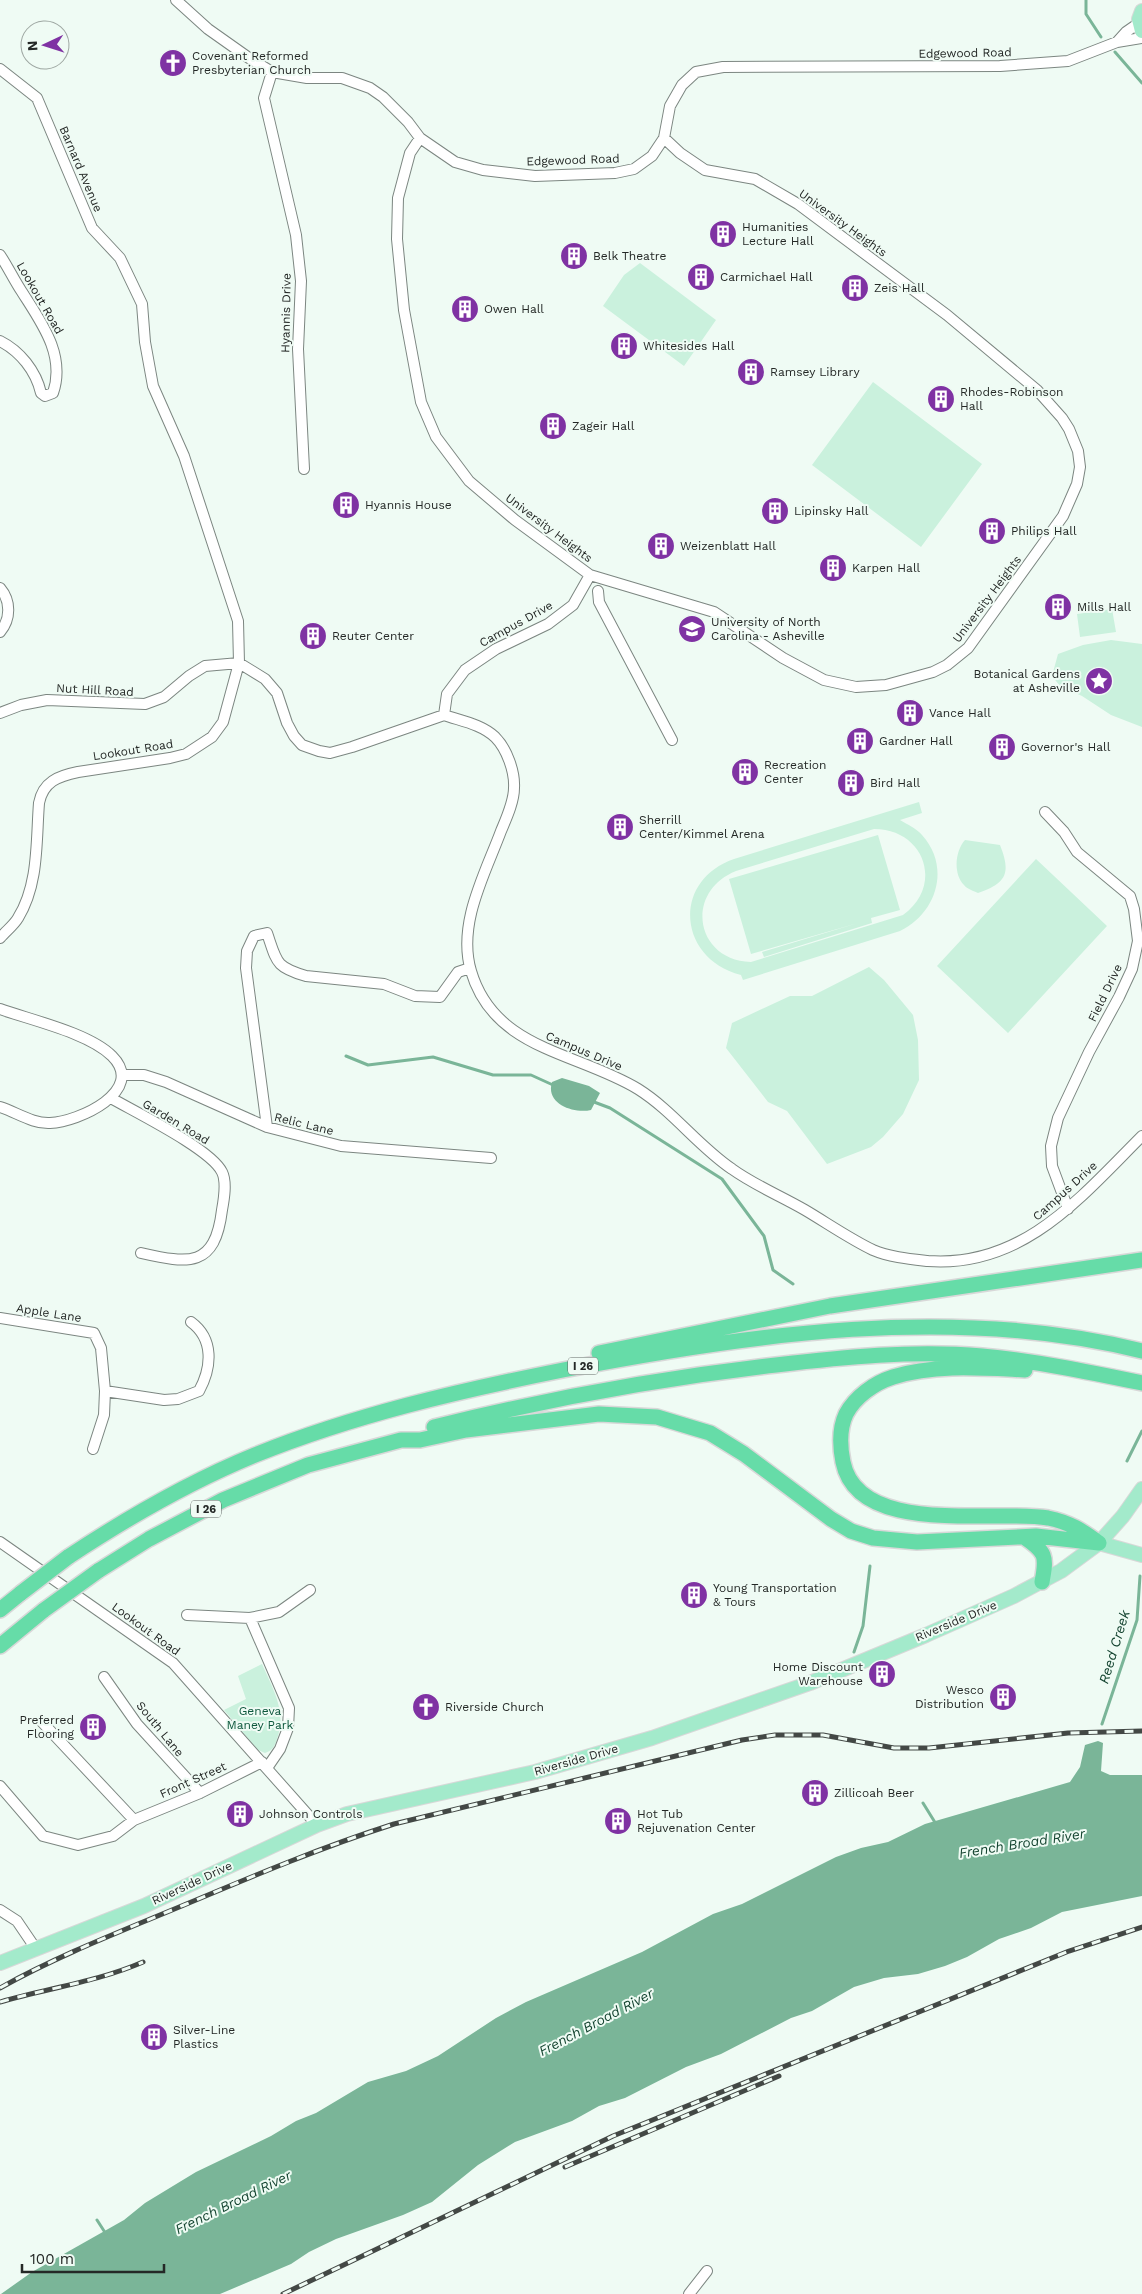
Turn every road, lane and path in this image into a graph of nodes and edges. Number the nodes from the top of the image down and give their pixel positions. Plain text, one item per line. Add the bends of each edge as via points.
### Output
1 (176, 0) edge
2 (1141, 22) edge
3 (1142, 38) edge
4 (1117, 42) junction
5 (0, 69) edge
6 (272, 72) junction
7 (420, 138) junction
8 (664, 138) junction
9 (0, 255) edge
10 (0, 341) edge
11 (184, 456) joint
12 (304, 468) dead end
13 (590, 575) junction
14 (0, 588) edge
15 (598, 590) dead end
16 (0, 632) edge
17 (239, 662) junction
18 (0, 714) edge
19 (444, 715) junction
20 (672, 740) dead end
21 (1045, 812) dead end
22 (0, 938) edge
23 (470, 968) junction
24 (0, 1008) edge
25 (122, 1075) junction
26 (111, 1098) junction
27 (0, 1107) edge
28 (267, 1128) junction
29 (1142, 1136) edge
30 (491, 1158) dead end
31 (1068, 1208) junction
32 (141, 1253) dead end
33 (1142, 1260) edge
34 (0, 1318) edge
35 (191, 1322) dead end
36 (1137, 1349) edge
37 (1065, 1369) junction
38 (1142, 1383) edge
39 (105, 1391) junction
40 (454, 1393) junction
41 (401, 1440) junction
42 (93, 1449) dead end
43 (1142, 1489) edge
44 (1024, 1537) junction
45 (0, 1542) edge
46 (1099, 1543) junction
47 (1142, 1555) edge
48 (1042, 1582) junction
49 (310, 1590) dead end
50 (0, 1610) edge
51 (187, 1615) dead end
52 (250, 1618) junction
53 (0, 1646) edge
54 (104, 1677) dead end
55 (42, 1722) dead end
56 (265, 1765) junction
57 (0, 1786) edge
58 (200, 1793) junction
59 (134, 1820) junction
60 (317, 1825) junction
61 (0, 1910) edge
62 (36, 1949) junction
63 (0, 1963) edge
64 (708, 2271) dead end
65 (689, 2294) edge

1 - 6 street, Edgewood Road via 208,29
2 - 4 street, Edgewood Road
3 - 4 street, Edgewood Road
4 - 8 street, Edgewood Road via 1068,61 1010,66 723,67 696,72 682,85 670,106
5 - 11 street, Barnard Avenue via 37,98 92,228 120,258 142,304 144,342 154,386
6 - 7 street, Edgewood Road via 294,77 357,81 383,97
6 - 12 street, Hyannis Drive via 264,98 296,235 301,282 298,349
7 - 8 street, Edgewood Road via 455,162 483,170 535,176 615,173 634,169 652,156
7 - 13 street, University Heights via 410,153 403,174 397,219 404,310 421,402 436,437 469,481 515,520
8 - 13 street, University Heights via 705,170 755,179 798,204 947,315 1038,390 1069,429 1078,451 1080,467 1077,484 1061,518 968,648 933,672 886,685 856,686 824,680 783,658 714,612
9 - 10 street, Lookout Road via 48,332 54,348 56,384 53,393 45,396 41,393 26,363
11 - 17 street, Lookout Road via 235,605
13 - 19 street, Campus Drive via 573,606 548,624 496,649 465,670 447,694
14 - 16 street via 6,595 8,613
15 - 20 street via 599,602
17 - 18 street, Nut Hill Road via 205,666 164,697 145,704 47,700 21,705
17 - 19 street via 266,679 276,693 294,736 302,745 318,752 330,753 352,747
17 - 22 street, Lookout Road via 223,722 200,746 170,758 63,775 48,784 40,796 34,873 29,894 17,920
19 - 23 street, Campus Drive via 479,726 496,738 510,761 515,790 469,925
21 - 31 street, Field Drive via 1077,852 1130,896 1138,941 1132,969 1058,1118 1051,1146 1052,1166
23 - 28 street via 458,972 440,998 415,996 384,984 294,972 281,966 267,933 254,936 246,951 246,968
23 - 31 street, Campus Drive via 487,1006 511,1030 529,1041 620,1078 650,1097 731,1169 874,1251 910,1259 948,1262 975,1259 1013,1246
24 - 25 street via 95,1044 113,1057
25 - 26 street via 117,1092
25 - 28 street, Relic Lane via 144,1075 166,1082
26 - 27 street via 74,1118 50,1124
26 - 32 street, Garden Road via 204,1152 222,1172 221,1219 208,1252 180,1261
28 - 30 street, Relic Lane via 341,1146
29 - 31 street, Campus Drive
33 - 40 highway via 913,1293 748,1322 470,1382
34 - 39 street, Apple Lane via 94,1333 101,1348
35 - 39 street via 202,1330 208,1348 208,1374 199,1390 178,1399 164,1400
36 - 40 highway, I 26 via 1062,1336 983,1328 810,1333 666,1351
37 - 38 highway, I 26
37 - 41 highway, I 26 via 1047,1363 981,1356 920,1355 813,1361 617,1388 450,1423 408,1434
37 - 46 highway via 944,1369 888,1378 860,1396 845,1416 840,1443 844,1466 854,1485 883,1507 910,1512 1049,1519 1081,1529
39 - 42 street via 104,1415
40 - 50 highway, I 26, bridge via 344,1423 254,1456 184,1488 68,1557
41 - 44 highway via 599,1414 657,1417 710,1434 744,1454 851,1531 889,1540 917,1542
41 - 53 highway, I 26, bridge via 265,1481 172,1526 98,1571
43 - 46 main road, Riverside Drive
44 - 46 highway
44 - 48 highway via 1040,1548 1045,1556
45 - 56 street, Lookout Road via 173,1662
46 - 47 main road
46 - 48 main road, Riverside Drive
48 - 60 main road, Riverside Drive via 964,1619 810,1683 662,1734 535,1772 366,1809
49 - 52 street via 279,1612
51 - 52 street
52 - 56 street via 289,1708 288,1728 280,1749
54 - 58 street, South Lane via 137,1724
55 - 59 street
56 - 58 street, Front Street
56 - 60 street, Lookout Road
57 - 59 street, Front Street via 43,1836 78,1845 113,1836
58 - 59 street, Front Street
60 - 62 main road, Riverside Drive via 144,1906
61 - 62 street via 17,1921
62 - 63 main road, Riverside Drive
64 - 65 street

